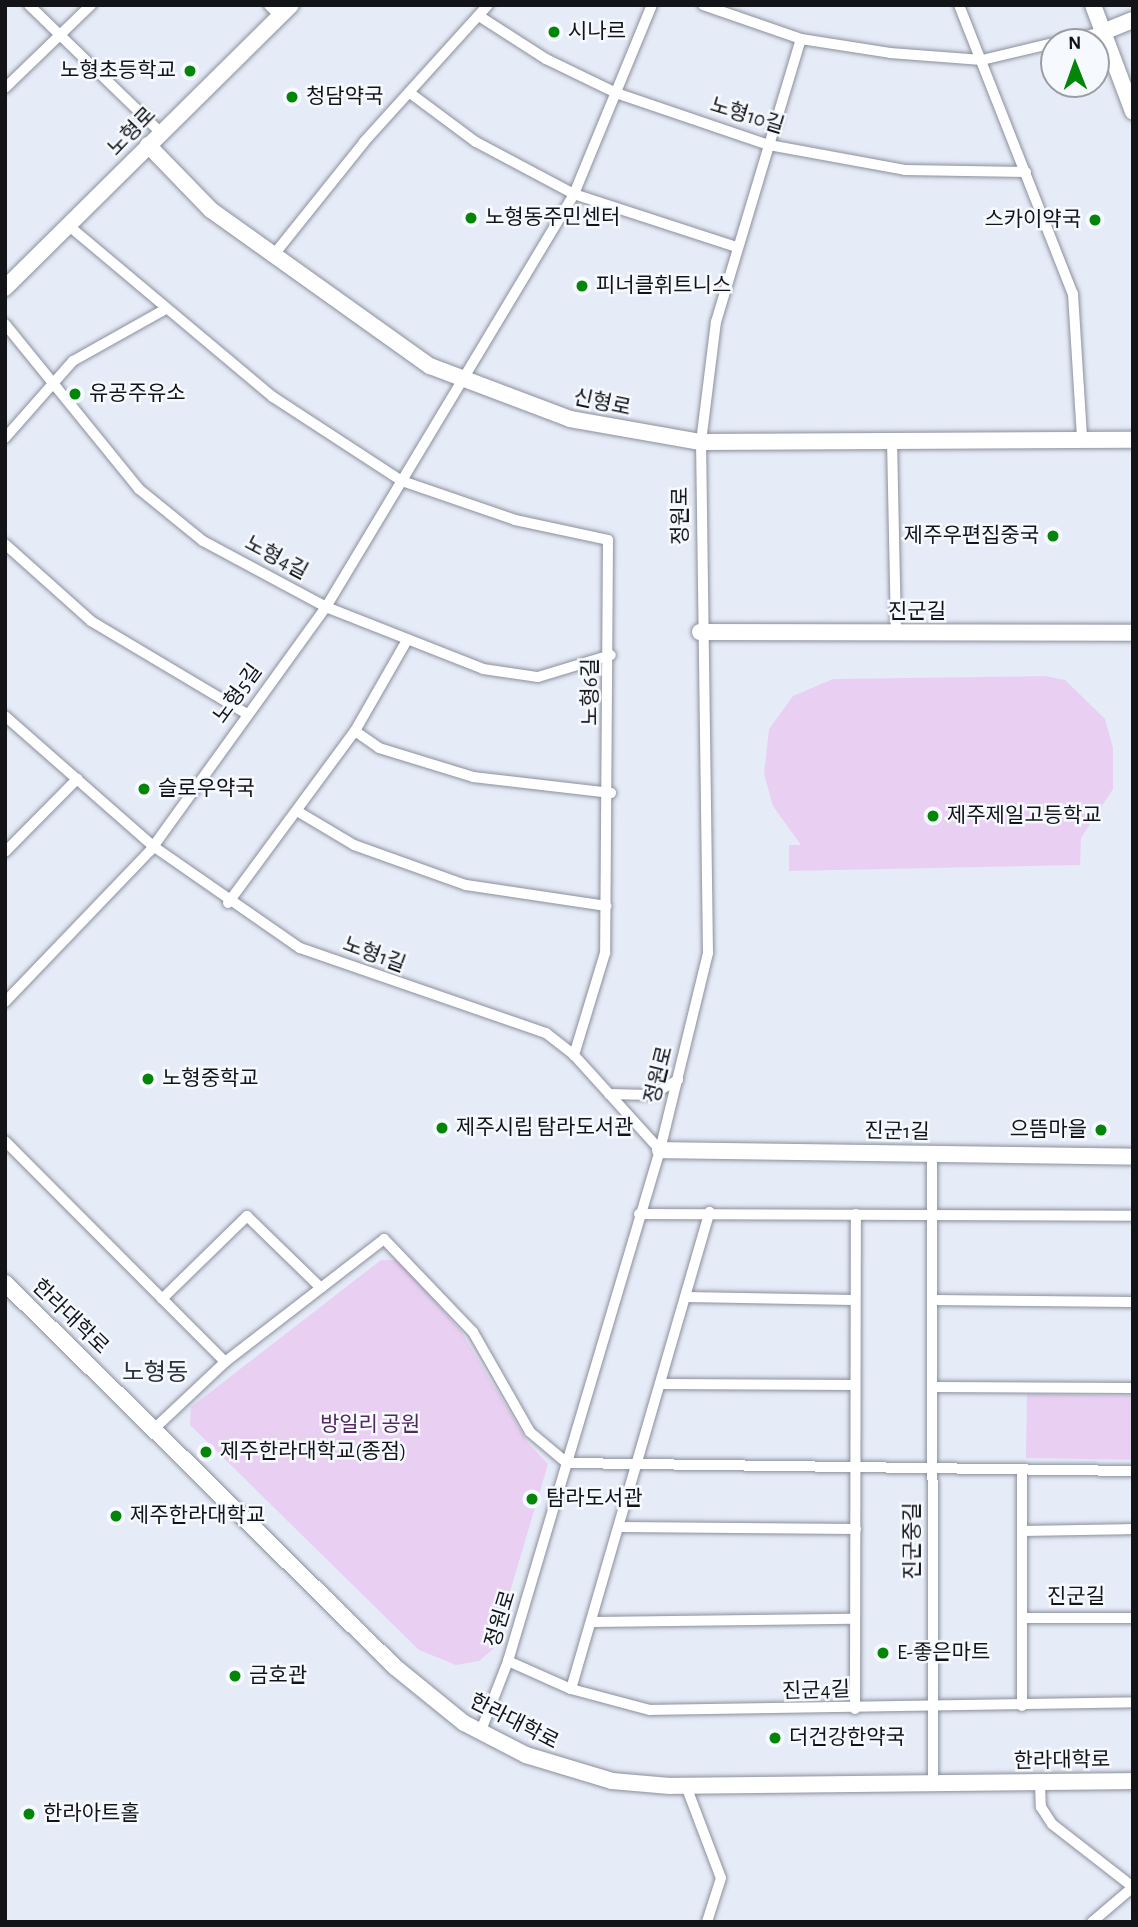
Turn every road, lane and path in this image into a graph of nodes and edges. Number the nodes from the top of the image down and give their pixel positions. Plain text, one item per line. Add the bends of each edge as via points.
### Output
1 (29, 5) edge
2 (91, 5) edge
3 (488, 5) edge
4 (652, 5) edge
5 (703, 5) edge
6 (960, 5) edge
7 (1093, 5) edge
8 (280, 9) edge
9 (479, 16) junction
10 (1133, 20) edge
11 (1102, 28) edge
12 (1110, 29) edge
13 (59, 36) junction
14 (801, 39) junction
15 (1040, 47) edge
16 (1110, 51) edge
17 (982, 60) junction
18 (5, 88) edge
19 (410, 93) junction
20 (616, 93) junction
21 (1133, 112) edge
22 (160, 132) junction
23 (148, 145) junction
24 (769, 145) junction
25 (1026, 172) junction
26 (574, 194) junction
27 (69, 226) junction
28 (736, 247) junction
29 (272, 257) junction
30 (9, 278) edge
31 (164, 310) junction
32 (5, 324) edge
33 (458, 377) junction
34 (51, 387) junction
35 (5, 438) edge
36 (1083, 439) junction
37 (892, 440) junction
38 (1133, 440) edge
39 (701, 442) junction
40 (402, 481) junction
41 (5, 544) edge
42 (326, 607) junction
43 (700, 632) junction
44 (896, 632) junction
45 (1133, 633) edge
46 (405, 642) junction
47 (611, 655) junction
48 (247, 714) junction
49 (6, 719) edge
50 (355, 731) junction
51 (77, 779) junction
52 (611, 793) junction
53 (298, 811) junction
54 (153, 846) junction
55 (5, 852) edge
56 (228, 903) junction
57 (606, 906) junction
58 (5, 1002) edge
59 (574, 1055) junction
60 (678, 1080) junction
61 (609, 1094) junction
62 (5, 1141) edge
63 (660, 1150) junction
64 (932, 1153) junction
65 (1133, 1157) edge
66 (710, 1212) junction
67 (639, 1214) junction
68 (856, 1214) junction
69 (931, 1216) junction
70 (1133, 1216) edge
71 (5, 1283) edge
72 (321, 1288) junction
73 (686, 1297) junction
74 (162, 1299) junction
75 (854, 1300) junction
76 (932, 1300) junction
77 (1133, 1302) edge
78 (225, 1362) junction
79 (661, 1384) junction
80 (855, 1385) junction
81 (935, 1387) junction
82 (1133, 1388) edge
83 (154, 1429) junction
84 (567, 1463) junction
85 (636, 1468) junction
86 (856, 1470) junction
87 (932, 1471) junction
88 (1133, 1471) edge
89 (1022, 1472) junction
90 (619, 1527) junction
91 (856, 1529) junction
92 (1133, 1529) edge
93 (1022, 1531) junction
94 (1022, 1618) junction
95 (1133, 1618) edge
96 (853, 1619) junction
97 (593, 1622) junction
98 (509, 1661) junction
99 (572, 1689) junction
100 (1133, 1702) edge
101 (932, 1706) junction
102 (1022, 1706) junction
103 (855, 1709) junction
104 (480, 1733) junction
105 (1133, 1781) edge
106 (933, 1782) junction
107 (1040, 1783) junction
108 (686, 1786) junction
109 (1133, 1887) edge
110 (708, 1922) edge
111 (1092, 1922) edge

1 - 13 street
2 - 13 street
3 - 9 street
4 - 20 street, 노형5길
5 - 14 street
6 - 17 street
7 - 11 main road
8 - 22 main road, 노형로
9 - 19 street
9 - 20 street, 노형10길 via 546,59
10 - 12 main road
13 - 18 street
13 - 22 street
14 - 17 street
14 - 24 street, 정원로
15 - 17 street
16 - 21 main road
17 - 25 street
19 - 26 street via 476,142
19 - 29 street
20 - 24 street, 노형10길
20 - 26 street, 노형5길
22 - 23 main road, 노형로
23 - 27 main road, 노형로
23 - 29 main road, 신형로 via 211,210
24 - 25 street, 노형10길 via 905,170
24 - 28 street, 정원로
25 - 36 street via 1079,318
26 - 28 street
26 - 33 street, 노형5길
27 - 30 main road, 노형로
27 - 31 street
28 - 39 street, 정원로 via 716,322
29 - 33 main road, 신형로 via 430,366
31 - 34 street via 73,362
31 - 40 street via 274,397
32 - 34 street, 노형4길
33 - 39 main road, 신형로 via 570,419
33 - 40 street, 노형5길
34 - 35 street
34 - 42 street, 노형4길 via 139,489 204,541
36 - 37 main road, 신형로
36 - 38 main road, 신형로
37 - 39 main road, 신형로
37 - 44 street
39 - 43 street, 정원로
40 - 42 street, 노형5길
40 - 47 street, 노형6길 via 514,520 608,540
41 - 48 street via 91,621
42 - 46 street, 노형4길
42 - 48 street, 노형5길
43 - 44 main road, 진군길
43 - 60 street, 정원로 via 708,953
44 - 45 main road, 진군길
46 - 47 street, 노형4길 via 483,669 538,677
46 - 50 street
47 - 52 street, 노형6길
48 - 54 street, 노형5길
49 - 51 street, 노형1길
50 - 52 street via 379,748 473,777
50 - 53 street
51 - 54 street, 노형1길
51 - 55 street
52 - 57 street, 노형6길
53 - 56 street
53 - 57 street via 354,845 466,885
54 - 56 street, 노형1길
54 - 58 street, 노형5길
56 - 59 street, 노형1길 via 300,948 379,980 483,1008 546,1033
57 - 59 street, 노형6길 via 605,953
59 - 61 street, 노형1길
60 - 61 street via 651,1095
60 - 63 street, 정원로
61 - 63 street, 노형1길
62 - 74 street
63 - 64 main road, 진군1길
63 - 67 street, 정원로
64 - 65 main road, 진군1길
64 - 69 street, 진군중길
66 - 67 street
66 - 68 street
66 - 73 street
67 - 84 street, 정원로
68 - 69 street
68 - 75 street
69 - 70 street
69 - 76 street, 진군중길
71 - 83 main road, 한라대학로
72 - 74 street via 247,1216
72 - 78 street
72 - 84 street via 384,1239 473,1332 530,1432
73 - 75 street
73 - 79 street
74 - 78 street
75 - 80 street
76 - 77 street
76 - 81 street, 진군중길
78 - 83 street
79 - 80 street
79 - 85 street
80 - 86 street
81 - 82 street
81 - 87 street, 진군중길
83 - 104 main road, 한라대학로 via 395,1667
84 - 85 street
84 - 98 street, 정원로
85 - 86 street
85 - 90 street
86 - 87 street
86 - 91 street
87 - 89 street
87 - 101 street, 진군중길
88 - 89 street
89 - 93 street
90 - 91 street
90 - 97 street
91 - 96 street
92 - 93 street
93 - 94 street
94 - 95 street, 진군길
94 - 102 street, 진군길
96 - 97 street
96 - 103 street
97 - 99 street
98 - 99 street, 진군4길
98 - 104 street, 정원로
99 - 103 street, 진군4길 via 650,1710
100 - 102 street, 진군4길
101 - 102 street, 진군4길
101 - 103 street, 진군4길
101 - 106 street, 진군중길
104 - 108 main road, 한라대학로 via 561,1769 612,1781
105 - 107 main road, 한라대학로
106 - 107 main road, 한라대학로
106 - 108 main road, 한라대학로
107 - 109 street via 1041,1807 1052,1824
108 - 110 street via 720,1878
109 - 111 street

